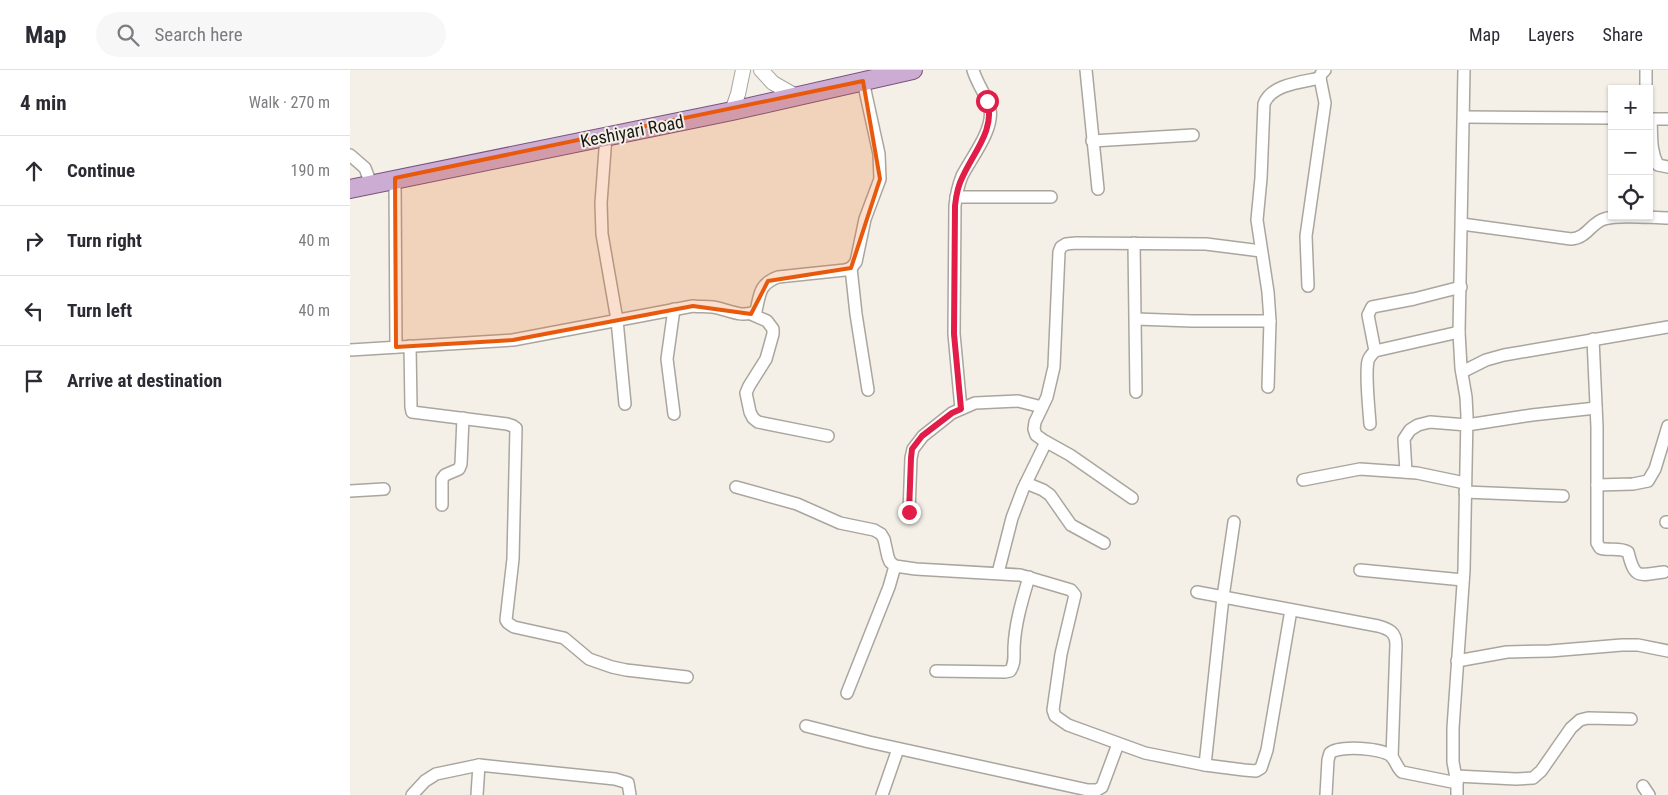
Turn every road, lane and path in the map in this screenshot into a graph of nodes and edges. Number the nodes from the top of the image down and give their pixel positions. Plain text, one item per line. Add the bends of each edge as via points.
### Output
1 (743, 70) edge
2 (761, 70) edge
3 (913, 70) edge
4 (974, 70) edge
5 (1086, 70) edge
6 (1464, 70) edge
7 (1646, 70) edge
8 (1322, 74) edge
9 (864, 81) junction
10 (1646, 85) edge
11 (796, 96) junction
12 (732, 111) junction
13 (1464, 117) junction
14 (1608, 118) edge
15 (1653, 119) edge
16 (1668, 119) edge
17 (1651, 130) edge
18 (606, 136) junction
19 (1193, 136) dead end
20 (1092, 141) junction
21 (350, 155) edge
22 (1668, 167) edge
23 (395, 178) junction
24 (371, 184) junction
25 (350, 188) edge
26 (1098, 189) dead end
27 (1051, 197) dead end
28 (956, 198) junction
29 (1668, 218) edge
30 (1462, 224) junction
31 (1134, 243) junction
32 (1261, 251) junction
33 (852, 268) junction
34 (1308, 286) dead end
35 (1461, 287) junction
36 (674, 309) junction
37 (751, 314) junction
38 (1136, 319) junction
39 (617, 320) junction
40 (1270, 321) junction
41 (1668, 327) edge
42 (1460, 332) junction
43 (1593, 339) junction
44 (410, 346) junction
45 (396, 347) junction
46 (350, 350) edge
47 (1375, 351) junction
48 (1462, 372) junction
49 (1268, 387) dead end
50 (868, 390) dead end
51 (1136, 392) dead end
52 (625, 404) dead end
53 (1042, 407) junction
54 (1596, 408) junction
55 (961, 409) junction
56 (674, 414) dead end
57 (463, 418) junction
58 (1370, 424) dead end
59 (1467, 425) junction
60 (1668, 426) edge
61 (828, 436) dead end
62 (1046, 442) junction
63 (1406, 472) junction
64 (1303, 480) dead end
65 (1026, 483) junction
66 (1597, 486) junction
67 (736, 487) dead end
68 (1465, 488) junction
69 (384, 490) dead end
70 (350, 491) edge
71 (1563, 496) dead end
72 (1132, 498) dead end
73 (442, 505) dead end
74 (909, 512) dead end
75 (1234, 522) dead end
76 (1104, 543) dead end
77 (895, 566) junction
78 (1360, 570) dead end
79 (1664, 572) dead end
80 (998, 573) junction
81 (1029, 577) junction
82 (1463, 580) junction
83 (1198, 592) dead end
84 (1223, 597) junction
85 (1291, 610) junction
86 (1668, 650) edge
87 (1457, 661) junction
88 (936, 671) dead end
89 (686, 677) dead end
90 (847, 693) dead end
91 (1631, 719) dead end
92 (806, 726) dead end
93 (1118, 744) junction
94 (898, 749) junction
95 (1392, 757) junction
96 (1205, 765) junction
97 (479, 766) junction
98 (1457, 785) edge
99 (412, 795) edge
100 (476, 795) edge
101 (630, 795) edge
102 (882, 795) edge
103 (1326, 795) edge

1 - 12 street
2 - 11 street via 773,83
3 - 9 main road, Keshiyari Road
4 - 28 street via 990,116 985,134 962,176
5 - 20 street
6 - 13 street
7 - 10 street
8 - 32 street via 1278,89 1266,99 1256,220
8 - 34 street via 1325,103 1308,217
9 - 11 main road, Keshiyari Road
9 - 33 street via 879,154 880,179 864,219
11 - 12 main road, Keshiyari Road
12 - 18 main road, Keshiyari Road
13 - 14 street
13 - 30 street
15 - 16 street
17 - 22 street via 1654,158 1658,165
18 - 23 main road, Keshiyari Road
18 - 39 street via 602,234
19 - 20 street
20 - 26 street
21 - 24 street via 365,168
23 - 24 main road, Keshiyari Road
23 - 45 street
24 - 25 main road, Keshiyari Road
27 - 28 street
28 - 55 street via 954,334
29 - 30 street via 1603,219 1578,239
30 - 35 street
31 - 32 street via 1206,244
31 - 38 street
31 - 53 street via 1060,246 1055,361
32 - 40 street
33 - 37 street via 768,281 762,287 756,312
33 - 50 street
35 - 42 street
35 - 47 street via 1372,307 1368,316
36 - 37 street via 713,307
36 - 39 street
36 - 56 street via 667,359
37 - 61 street via 768,321 773,329 766,359 746,393 753,418 758,422
38 - 40 street
38 - 51 street
39 - 44 street via 513,340
39 - 52 street
40 - 49 street
41 - 43 street
42 - 47 street
42 - 48 street
43 - 48 street via 1504,355
43 - 54 street
44 - 45 street
44 - 57 street via 412,412
45 - 46 street
47 - 58 street via 1368,361
48 - 59 street
53 - 55 street via 1028,402 1005,401 976,403
53 - 62 street via 1034,430
54 - 59 street
54 - 66 street
55 - 74 street via 922,436 912,449
57 - 73 street via 461,464 459,469 442,479
57 - 89 street via 516,428 508,623 564,638 589,659 612,667
59 - 63 street via 1430,422 1410,430 1404,439
59 - 68 street
60 - 66 street via 1648,481
62 - 65 street
62 - 72 street
63 - 64 street via 1360,469
63 - 68 street
65 - 76 street via 1050,496 1071,524
65 - 80 street via 1012,518
66 - 79 street via 1597,543 1600,548 1628,552 1639,574
67 - 77 street via 797,504 840,523 874,530 881,534 890,562
68 - 71 street
68 - 82 street
69 - 70 street
75 - 84 street
77 - 80 street
77 - 90 street
78 - 82 street
80 - 81 street
81 - 88 street via 1016,626 1014,667 1010,671
81 - 93 street via 1066,588 1075,595 1061,654 1053,710 1055,716 1068,725
82 - 87 street
83 - 84 street
84 - 85 street
84 - 96 street
85 - 95 street via 1378,626 1393,633 1396,645
85 - 96 street via 1267,750 1261,768 1256,771
86 - 87 street via 1622,645 1507,652
87 - 98 street via 1452,728
91 - 98 street via 1580,720 1533,778
92 - 94 street
93 - 94 street via 1108,774 1097,790
93 - 96 street
94 - 102 street
95 - 98 street via 1402,772
95 - 103 street via 1380,751 1333,750 1328,760
97 - 99 street via 436,774
97 - 100 street
97 - 101 street via 615,779 628,783

